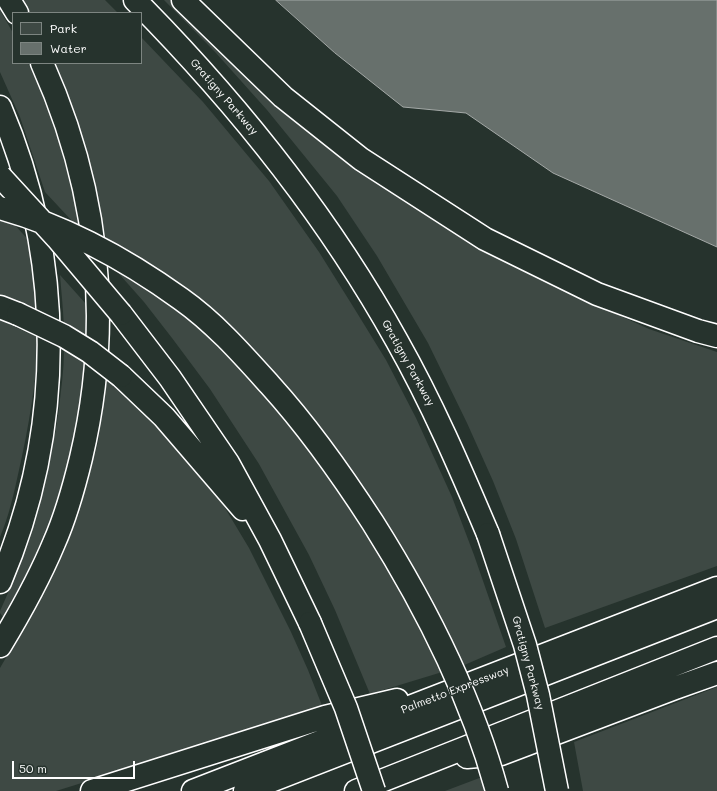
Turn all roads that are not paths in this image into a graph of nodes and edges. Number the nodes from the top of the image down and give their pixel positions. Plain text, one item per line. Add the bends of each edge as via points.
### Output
1 (9, 0) edge
2 (135, 0) edge
3 (183, 0) edge
4 (15, 12) edge
5 (42, 64) edge
6 (0, 107) edge
7 (0, 176) edge
8 (0, 208) edge
9 (9, 310) edge
10 (717, 336) edge
11 (270, 540) junction
12 (0, 582) edge
13 (717, 588) edge
14 (717, 607) edge
15 (0, 646) edge
16 (717, 648) edge
17 (717, 673) edge
18 (480, 680) junction
19 (432, 760) junction
20 (92, 791) edge
21 (193, 791) edge
22 (245, 791) edge
23 (356, 791) edge
24 (374, 791) edge
25 (497, 791) edge
26 (557, 791) edge

1 - 4 highway
2 - 26 highway, Gratigny Parkway, bridge via 245,120 289,178 328,231 397,340 424,390 452,448 488,534 515,613 538,695
3 - 10 highway via 283,96 361,159 485,239 597,294
5 - 15 highway via 68,128 86,196 96,269 98,344 88,425 74,487 54,544
6 - 12 highway via 32,200 43,252 49,352 44,423 32,486 21,528
7 - 11 highway, bridge via 121,314 170,378 228,463
8 - 25 highway, bridge via 29,216 127,263 182,300 212,324 288,405 357,498 419,600 470,710
9 - 11 highway, bridge via 64,336 121,376 164,417
11 - 24 highway, bridge via 310,623 346,708
13 - 18 highway, Palmetto Expressway
14 - 22 highway
16 - 19 highway
17 - 19 highway via 500,754
18 - 20 highway via 325,718
18 - 21 highway, Palmetto Expressway
19 - 23 highway

